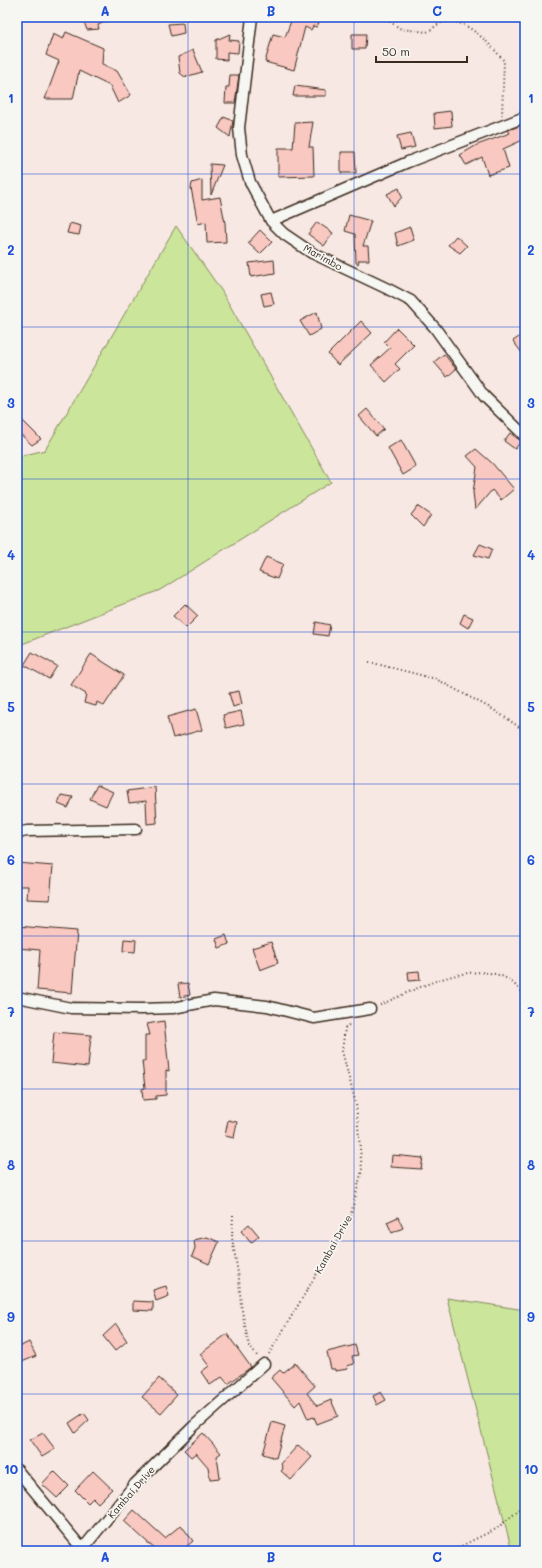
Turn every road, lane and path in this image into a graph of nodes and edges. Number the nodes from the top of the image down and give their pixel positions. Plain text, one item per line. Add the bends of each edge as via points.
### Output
1 (252, 17) edge
2 (383, 17) edge
3 (525, 117) edge
4 (502, 126) junction
5 (271, 221) junction
6 (525, 436) edge
7 (369, 662) dead end
8 (525, 731) edge
9 (136, 829) dead end
10 (17, 833) edge
11 (525, 995) edge
12 (17, 997) edge
13 (370, 1009) junction
14 (233, 1215) dead end
15 (264, 1364) junction
16 (17, 1470) edge
17 (525, 1505) edge
18 (83, 1550) edge
19 (451, 1551) edge

1 - 5 street, Marimbo via 239,128 242,155 250,182
2 - 4 path via 402,29 427,32 443,22 455,22 467,26 488,43 504,61
3 - 4 street
4 - 5 street via 408,162
5 - 6 street, Marimbo via 284,234 312,253 388,288 411,302 435,328 484,396
7 - 8 path via 436,679 494,710
9 - 10 street
11 - 13 path, Kambai Drive via 504,977 480,971 444,978
12 - 13 street via 71,1008 141,1010 174,1008 214,1000 267,1006 314,1018
13 - 15 path, Kambai Drive via 345,1028 342,1051 356,1104 362,1170 350,1218
14 - 15 path via 232,1238 249,1346
15 - 18 street, Kambai Drive via 194,1426 135,1484
16 - 18 street
17 - 19 path via 496,1529

